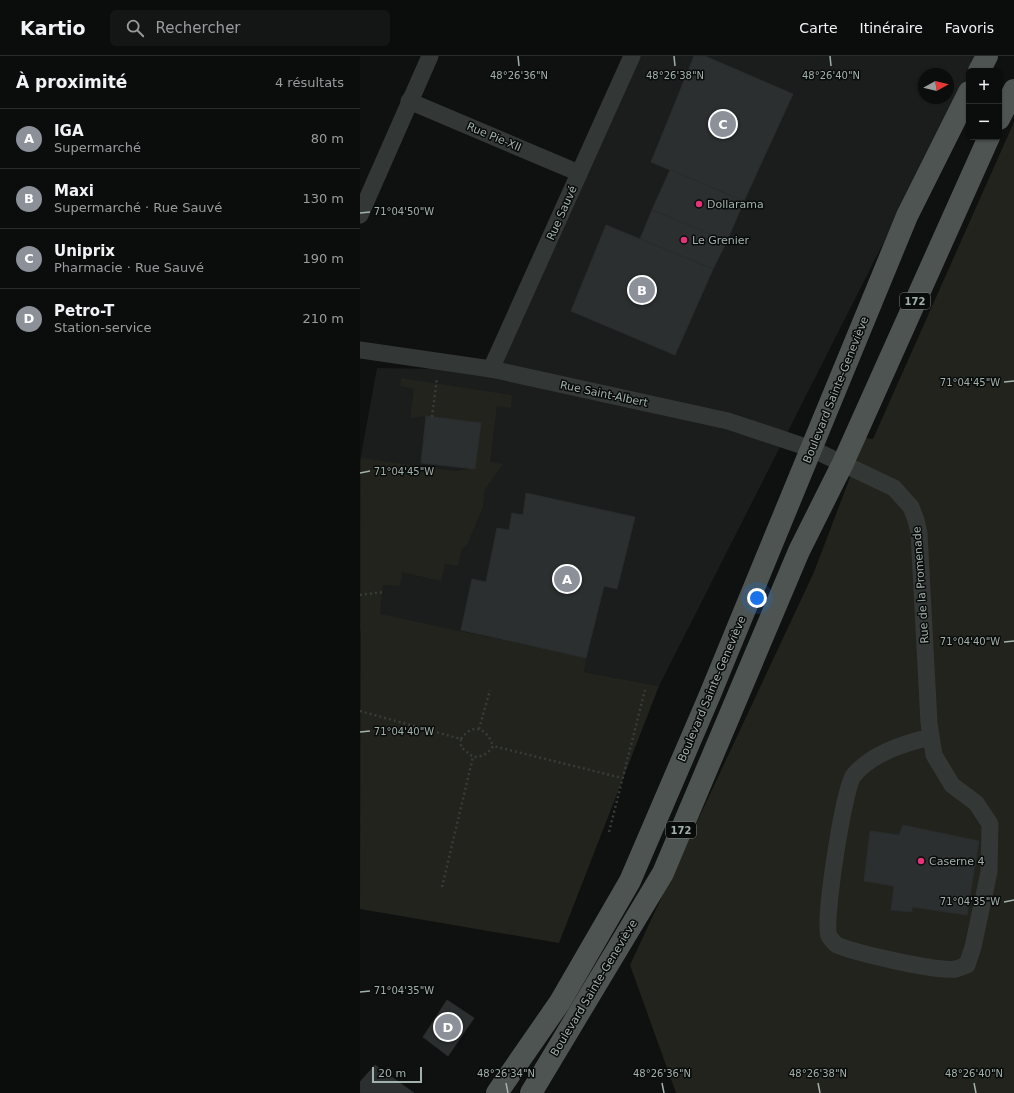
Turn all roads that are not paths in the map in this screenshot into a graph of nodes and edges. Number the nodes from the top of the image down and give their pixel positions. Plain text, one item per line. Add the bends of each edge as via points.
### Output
1 (430, 56) edge
2 (632, 56) edge
3 (987, 56) edge
4 (981, 68) edge
5 (1014, 90) edge
6 (966, 98) edge
7 (409, 101) junction
8 (1002, 113) edge
9 (988, 140) edge
10 (579, 173) junction
11 (360, 215) edge
12 (360, 350) edge
13 (491, 369) junction
14 (812, 449) junction
15 (843, 462) junction
16 (930, 730) junction
17 (497, 1093) edge
18 (531, 1093) edge

1 - 7 street
2 - 10 street, Rue Sauvé
3 - 4 main road
5 - 8 main road
6 - 14 main road, Boulevard Sainte-Geneviève / 172 via 907,216
7 - 10 street, Rue Pie-XII
7 - 11 street
9 - 15 main road, Boulevard Sainte-Geneviève / 172
10 - 13 street, Rue Sauvé
12 - 13 street, Rue Saint-Albert
13 - 14 street, Rue Saint-Albert via 728,421
14 - 15 street, Rue Saint-Albert
14 - 17 main road, Boulevard Sainte-Geneviève / 172 via 630,881 560,1002
15 - 16 street, Rue de la Promenade via 894,488 911,507 916,520 919,533
15 - 18 main road, Boulevard Sainte-Geneviève / 172 via 799,550 663,873
16 - 16 street, Rue de la Promenade via 934,755 952,785 976,803 990,824 989,872 973,947 967,965 956,969 929,968 835,944 829,936 827,924 842,823 852,776 866,762

